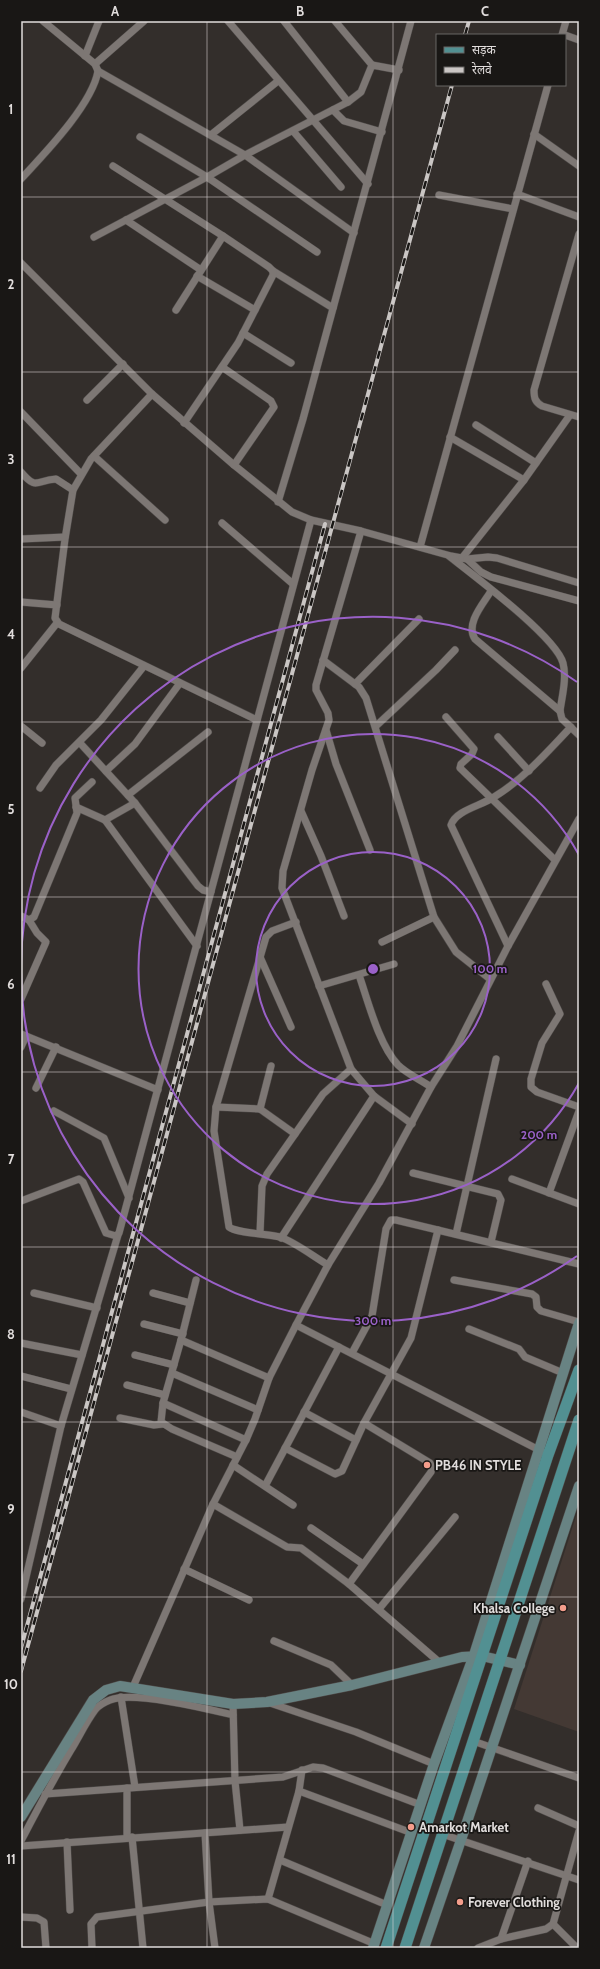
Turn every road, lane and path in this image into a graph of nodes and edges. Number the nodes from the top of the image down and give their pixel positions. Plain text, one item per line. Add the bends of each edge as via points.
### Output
1 (43, 21) edge
2 (99, 21) edge
3 (144, 21) edge
4 (228, 21) edge
5 (284, 21) edge
6 (335, 21) edge
7 (411, 21) edge
8 (566, 21) edge
9 (563, 34) edge
10 (566, 36) edge
11 (579, 40) edge
12 (84, 56) junction
13 (372, 65) junction
14 (96, 67) junction
15 (399, 70) junction
16 (278, 81) junction
17 (548, 86) edge
18 (348, 102) junction
19 (333, 110) junction
20 (312, 121) junction
21 (293, 131) junction
22 (382, 132) junction
23 (212, 134) junction
24 (534, 134) junction
25 (140, 137) dead end
26 (245, 155) junction
27 (113, 166) dead end
28 (579, 166) edge
29 (207, 177) junction
30 (21, 179) edge
31 (368, 184) junction
32 (341, 187) dead end
33 (517, 194) junction
34 (439, 195) dead end
35 (166, 198) junction
36 (513, 209) junction
37 (579, 217) edge
38 (126, 220) junction
39 (354, 233) junction
40 (579, 234) edge
41 (223, 236) junction
42 (94, 237) dead end
43 (317, 252) dead end
44 (21, 263) edge
45 (201, 270) junction
46 (273, 271) junction
47 (197, 276) junction
48 (333, 308) junction
49 (176, 310) dead end
50 (255, 310) junction
51 (243, 334) junction
52 (291, 363) dead end
53 (123, 364) junction
54 (222, 367) junction
55 (152, 394) junction
56 (87, 400) dead end
57 (21, 412) edge
58 (570, 415) junction
59 (579, 417) edge
60 (184, 423) junction
61 (476, 425) dead end
62 (450, 437) junction
63 (94, 456) junction
64 (536, 463) junction
65 (234, 466) junction
66 (21, 472) edge
67 (82, 474) junction
68 (524, 480) junction
69 (73, 490) junction
70 (278, 502) junction
71 (165, 520) dead end
72 (311, 520) junction
73 (222, 523) dead end
74 (361, 532) junction
75 (65, 537) junction
76 (21, 539) edge
77 (420, 546) junction
78 (446, 555) junction
79 (465, 559) junction
80 (293, 584) junction
81 (579, 584) edge
82 (491, 591) junction
83 (579, 601) edge
84 (21, 602) edge
85 (57, 605) junction
86 (419, 620) dead end
87 (57, 623) junction
88 (455, 650) dead end
89 (323, 660) junction
90 (144, 666) junction
91 (21, 668) edge
92 (180, 683) junction
93 (356, 684) junction
94 (560, 712) junction
95 (446, 717) dead end
96 (257, 720) junction
97 (21, 726) edge
98 (376, 726) junction
99 (571, 727) junction
100 (326, 730) junction
101 (208, 732) dead end
102 (579, 735) edge
103 (498, 737) dead end
104 (42, 743) dead end
105 (80, 743) junction
106 (106, 771) junction
107 (529, 771) junction
108 (92, 782) dead end
109 (40, 788) dead end
110 (128, 795) junction
111 (492, 798) junction
112 (135, 803) junction
113 (76, 807) junction
114 (301, 810) junction
115 (579, 819) edge
116 (105, 820) junction
117 (370, 850) dead end
118 (555, 860) junction
119 (211, 892) junction
120 (21, 916) edge
121 (344, 916) dead end
122 (434, 917) junction
123 (29, 920) junction
124 (296, 922) junction
125 (382, 942) dead end
126 (197, 946) junction
127 (508, 946) junction
128 (260, 957) junction
129 (394, 964) dead end
130 (359, 975) junction
131 (490, 979) junction
132 (546, 984) dead end
133 (319, 986) junction
134 (21, 999) edge
135 (291, 1027) dead end
136 (23, 1035) edge
137 (21, 1047) edge
138 (56, 1047) junction
139 (496, 1059) dead end
140 (271, 1066) dead end
141 (351, 1069) junction
142 (431, 1087) junction
143 (36, 1088) dead end
144 (158, 1090) junction
145 (374, 1096) junction
146 (216, 1107) junction
147 (579, 1107) edge
148 (260, 1109) junction
149 (54, 1111) dead end
150 (579, 1111) edge
151 (412, 1124) junction
152 (295, 1134) junction
153 (413, 1173) dead end
154 (512, 1179) dead end
155 (467, 1186) junction
156 (549, 1193) junction
157 (129, 1198) junction
158 (21, 1201) edge
159 (579, 1204) edge
160 (438, 1230) junction
161 (260, 1233) junction
162 (456, 1234) junction
163 (118, 1235) junction
164 (281, 1238) junction
165 (491, 1242) junction
166 (579, 1264) edge
167 (328, 1265) junction
168 (196, 1280) dead end
169 (454, 1280) dead end
170 (153, 1292) dead end
171 (34, 1293) dead end
172 (190, 1303) junction
173 (97, 1308) junction
174 (579, 1323) edge
175 (144, 1324) dead end
176 (296, 1325) junction
177 (469, 1329) dead end
178 (182, 1337) junction
179 (21, 1343) edge
180 (339, 1346) junction
181 (352, 1353) junction
182 (82, 1355) junction
183 (135, 1355) dead end
184 (174, 1365) junction
185 (579, 1370) edge
186 (172, 1373) junction
187 (563, 1373) junction
188 (390, 1374) junction
189 (21, 1376) edge
190 (269, 1378) junction
191 (127, 1385) dead end
192 (71, 1389) junction
193 (164, 1399) junction
194 (258, 1410) junction
195 (21, 1412) edge
196 (304, 1412) junction
197 (120, 1418) dead end
198 (579, 1420) edge
199 (163, 1424) junction
200 (364, 1424) junction
201 (61, 1426) junction
202 (246, 1440) junction
203 (356, 1440) junction
204 (284, 1448) junction
205 (543, 1452) junction
206 (237, 1457) junction
207 (233, 1465) junction
208 (265, 1486) junction
209 (579, 1486) edge
210 (213, 1504) junction
211 (293, 1505) dead end
212 (455, 1517) dead end
213 (311, 1528) dead end
214 (363, 1564) junction
215 (184, 1569) junction
216 (349, 1584) junction
217 (21, 1599) edge
218 (249, 1600) dead end
219 (379, 1609) junction
220 (274, 1641) dead end
221 (478, 1655) junction
222 (499, 1660) junction
223 (440, 1662) junction
224 (520, 1665) junction
225 (352, 1685) junction
226 (133, 1687) junction
227 (121, 1697) junction
228 (267, 1702) junction
229 (233, 1704) junction
230 (233, 1716) junction
231 (473, 1741) junction
232 (492, 1748) junction
233 (434, 1764) junction
234 (302, 1770) junction
235 (579, 1778) edge
236 (235, 1781) junction
237 (135, 1787) junction
238 (127, 1788) junction
239 (299, 1791) junction
240 (45, 1794) junction
241 (421, 1805) junction
242 (538, 1808) dead end
243 (21, 1817) edge
244 (579, 1826) edge
245 (288, 1827) junction
246 (240, 1830) junction
247 (579, 1831) edge
248 (205, 1833) junction
249 (412, 1833) junction
250 (442, 1834) junction
251 (130, 1837) junction
252 (461, 1840) junction
253 (21, 1841) edge
254 (67, 1842) junction
255 (21, 1846) edge
256 (280, 1860) junction
257 (528, 1861) junction
258 (565, 1875) junction
259 (578, 1880) edge
260 (268, 1899) junction
261 (209, 1902) junction
262 (387, 1905) junction
263 (70, 1910) dead end
264 (140, 1912) junction
265 (21, 1917) edge
266 (553, 1924) junction
267 (501, 1939) junction
268 (374, 1946) edge
269 (46, 1948) edge
270 (92, 1948) edge
271 (143, 1948) edge
272 (215, 1948) edge
273 (386, 1948) edge
274 (405, 1948) edge
275 (424, 1948) edge
276 (478, 1948) edge
277 (576, 1948) edge

1 - 12 street
2 - 12 street
3 - 14 street
4 - 16 street
5 - 18 street
6 - 13 street
7 - 15 street
8 - 9 street
10 - 11 street
12 - 14 street
13 - 15 street
13 - 18 street via 361,92
14 - 23 street
14 - 30 street via 92,89 83,104
15 - 22 street
16 - 20 street
16 - 23 street
17 - 24 street
18 - 19 street
19 - 20 street
19 - 22 street via 344,121
20 - 21 street
20 - 31 street
21 - 26 street
21 - 32 street
22 - 31 street
23 - 26 street
24 - 28 street
24 - 33 street
25 - 29 street
26 - 29 street
26 - 39 street
27 - 35 street
29 - 35 street
29 - 43 street
31 - 39 street
33 - 36 street
33 - 37 street
34 - 36 street
35 - 38 street
35 - 41 street
36 - 62 street
38 - 42 street
38 - 45 street
39 - 48 street
40 - 58 street via 534,390 537,403
41 - 45 street
41 - 46 street
44 - 53 street
45 - 47 street
46 - 48 street
46 - 50 street
47 - 49 street
47 - 50 street
48 - 70 street
50 - 51 street
51 - 52 street
51 - 54 street
53 - 55 street
53 - 56 street
54 - 60 street
54 - 65 street via 271,401 274,407
55 - 60 street
55 - 63 street
57 - 67 street
58 - 59 street
58 - 64 street
60 - 65 street
61 - 64 street
62 - 68 street
62 - 77 street
63 - 67 street
63 - 71 street
64 - 68 street
65 - 70 street
66 - 69 street via 30,482 36,484 56,479
67 - 69 street
68 - 79 street
69 - 75 street
70 - 72 street via 292,512
72 - 74 street
72 - 80 street
73 - 80 street
74 - 77 street
74 - 89 street
75 - 76 street
75 - 85 street
77 - 78 street
78 - 79 street
78 - 82 street
79 - 81 street via 488,556
79 - 83 street via 491,577
80 - 96 street
82 - 94 street via 548,639 561,656 564,674
82 - 94 street via 471,626 472,634
84 - 85 street
85 - 87 street
86 - 93 street
87 - 90 street
87 - 91 street
88 - 98 street
89 - 93 street
89 - 100 street via 316,688 328,713
90 - 92 street
90 - 105 street
92 - 96 street
92 - 106 street via 135,744
93 - 98 street via 366,698
94 - 99 street via 562,719
95 - 111 street via 474,749 460,764 460,768
96 - 119 street
97 - 104 street
98 - 122 street
99 - 102 street
99 - 107 street
100 - 114 street
100 - 117 street via 336,764
101 - 110 street
103 - 107 street
105 - 106 street
105 - 109 street via 56,765
106 - 110 street
107 - 111 street
108 - 113 street via 76,798
110 - 112 street
111 - 118 street
111 - 127 street via 458,816 451,825
112 - 116 street
112 - 119 street via 198,886
113 - 116 street
113 - 123 street via 76,813 37,910
114 - 121 street
114 - 124 street via 282,882
115 - 118 street
116 - 126 street
118 - 127 street
119 - 126 street
120 - 123 street
122 - 125 street
122 - 131 street via 456,952
123 - 134 street via 46,942
124 - 128 street via 268,934
124 - 133 street
126 - 144 street
127 - 131 street
128 - 135 street
128 - 146 street
129 - 130 street
130 - 133 street
130 - 142 street via 377,1026 392,1056 399,1066
131 - 142 street via 457,1046
132 - 147 street via 560,1014 542,1042 531,1086 537,1092
133 - 141 street
136 - 137 street
136 - 138 street
138 - 143 street
138 - 144 street
139 - 155 street
140 - 148 street
141 - 145 street
141 - 152 street via 323,1094
142 - 151 street
144 - 157 street
145 - 151 street
145 - 164 street
146 - 148 street
146 - 161 street via 214,1131 227,1222 229,1227 235,1230
148 - 152 street
149 - 157 street via 104,1138
150 - 156 street
151 - 167 street
152 - 161 street via 263,1180
153 - 155 street
154 - 156 street
155 - 162 street
155 - 165 street via 494,1192 500,1197
156 - 159 street
157 - 163 street
158 - 163 street via 79,1179 83,1182 106,1233
160 - 162 street
160 - 181 street via 396,1220 388,1223 372,1316
160 - 188 street via 411,1338
161 - 164 street
162 - 165 street
163 - 173 street
164 - 167 street
165 - 166 street
167 - 176 street
168 - 172 street
169 - 174 street via 532,1294 536,1297 537,1307 541,1311
170 - 172 street
171 - 173 street
172 - 178 street
173 - 182 street
174 - 187 main road
175 - 178 street
176 - 180 street
176 - 190 street
177 - 187 street via 519,1349 525,1357
178 - 184 street
178 - 190 street
179 - 182 street
180 - 181 street
180 - 196 street
181 - 188 street
182 - 192 street
183 - 184 street
184 - 186 street
185 - 205 main road
186 - 193 street
186 - 194 street
187 - 205 main road
188 - 200 street
188 - 205 street
189 - 192 street
190 - 194 street
191 - 193 street
192 - 201 street
193 - 199 street via 160,1418
193 - 202 street
194 - 202 street
195 - 201 street
196 - 203 street
196 - 204 street
197 - 199 street via 154,1426
198 - 222 main road
199 - 206 street
200 - 203 street
200 - 214 street via 430,1463 432,1468
201 - 217 street
202 - 206 street
203 - 204 street via 338,1474
204 - 208 street
205 - 221 main road
206 - 207 street
207 - 208 street
207 - 210 street
208 - 211 street
209 - 224 main road
210 - 215 street
210 - 216 street via 287,1547 301,1548
212 - 219 street
213 - 214 street
214 - 216 street
215 - 218 street
215 - 226 street
216 - 219 street
219 - 223 street
220 - 225 street via 331,1665
221 - 222 main road
221 - 223 main road
221 - 233 main road
221 - 273 main road
222 - 224 main road
222 - 231 main road
223 - 225 main road
224 - 232 main road
225 - 228 main road
226 - 229 main road
226 - 243 main road via 120,1686 106,1690 93,1700
227 - 230 street via 181,1703
227 - 237 street
227 - 240 street via 110,1700 96,1709
228 - 229 main road
228 - 233 street via 356,1732
229 - 230 street
230 - 236 street
231 - 232 street
231 - 250 main road
232 - 235 street
232 - 252 main road
233 - 241 main road
234 - 236 street via 283,1777
234 - 239 street
234 - 241 street via 323,1768
236 - 237 street
236 - 246 street
237 - 238 street
238 - 240 street
238 - 251 street
239 - 245 street
239 - 249 street
240 - 253 street
241 - 249 main road
242 - 244 street
245 - 246 street
245 - 256 street
246 - 248 street
247 - 258 street
248 - 251 street
248 - 261 street
249 - 262 main road
250 - 252 street
250 - 274 main road
251 - 254 street
251 - 264 street
252 - 257 street
252 - 275 main road
254 - 255 street
254 - 263 street
256 - 260 street
256 - 262 street
257 - 258 street
257 - 267 street
258 - 259 street
258 - 266 street
260 - 261 street
260 - 268 street
261 - 264 street
261 - 272 street
262 - 268 main road
264 - 270 street via 94,1918 91,1924
264 - 271 street
265 - 269 street via 37,1918 44,1922
266 - 267 street
266 - 277 street
267 - 276 street

